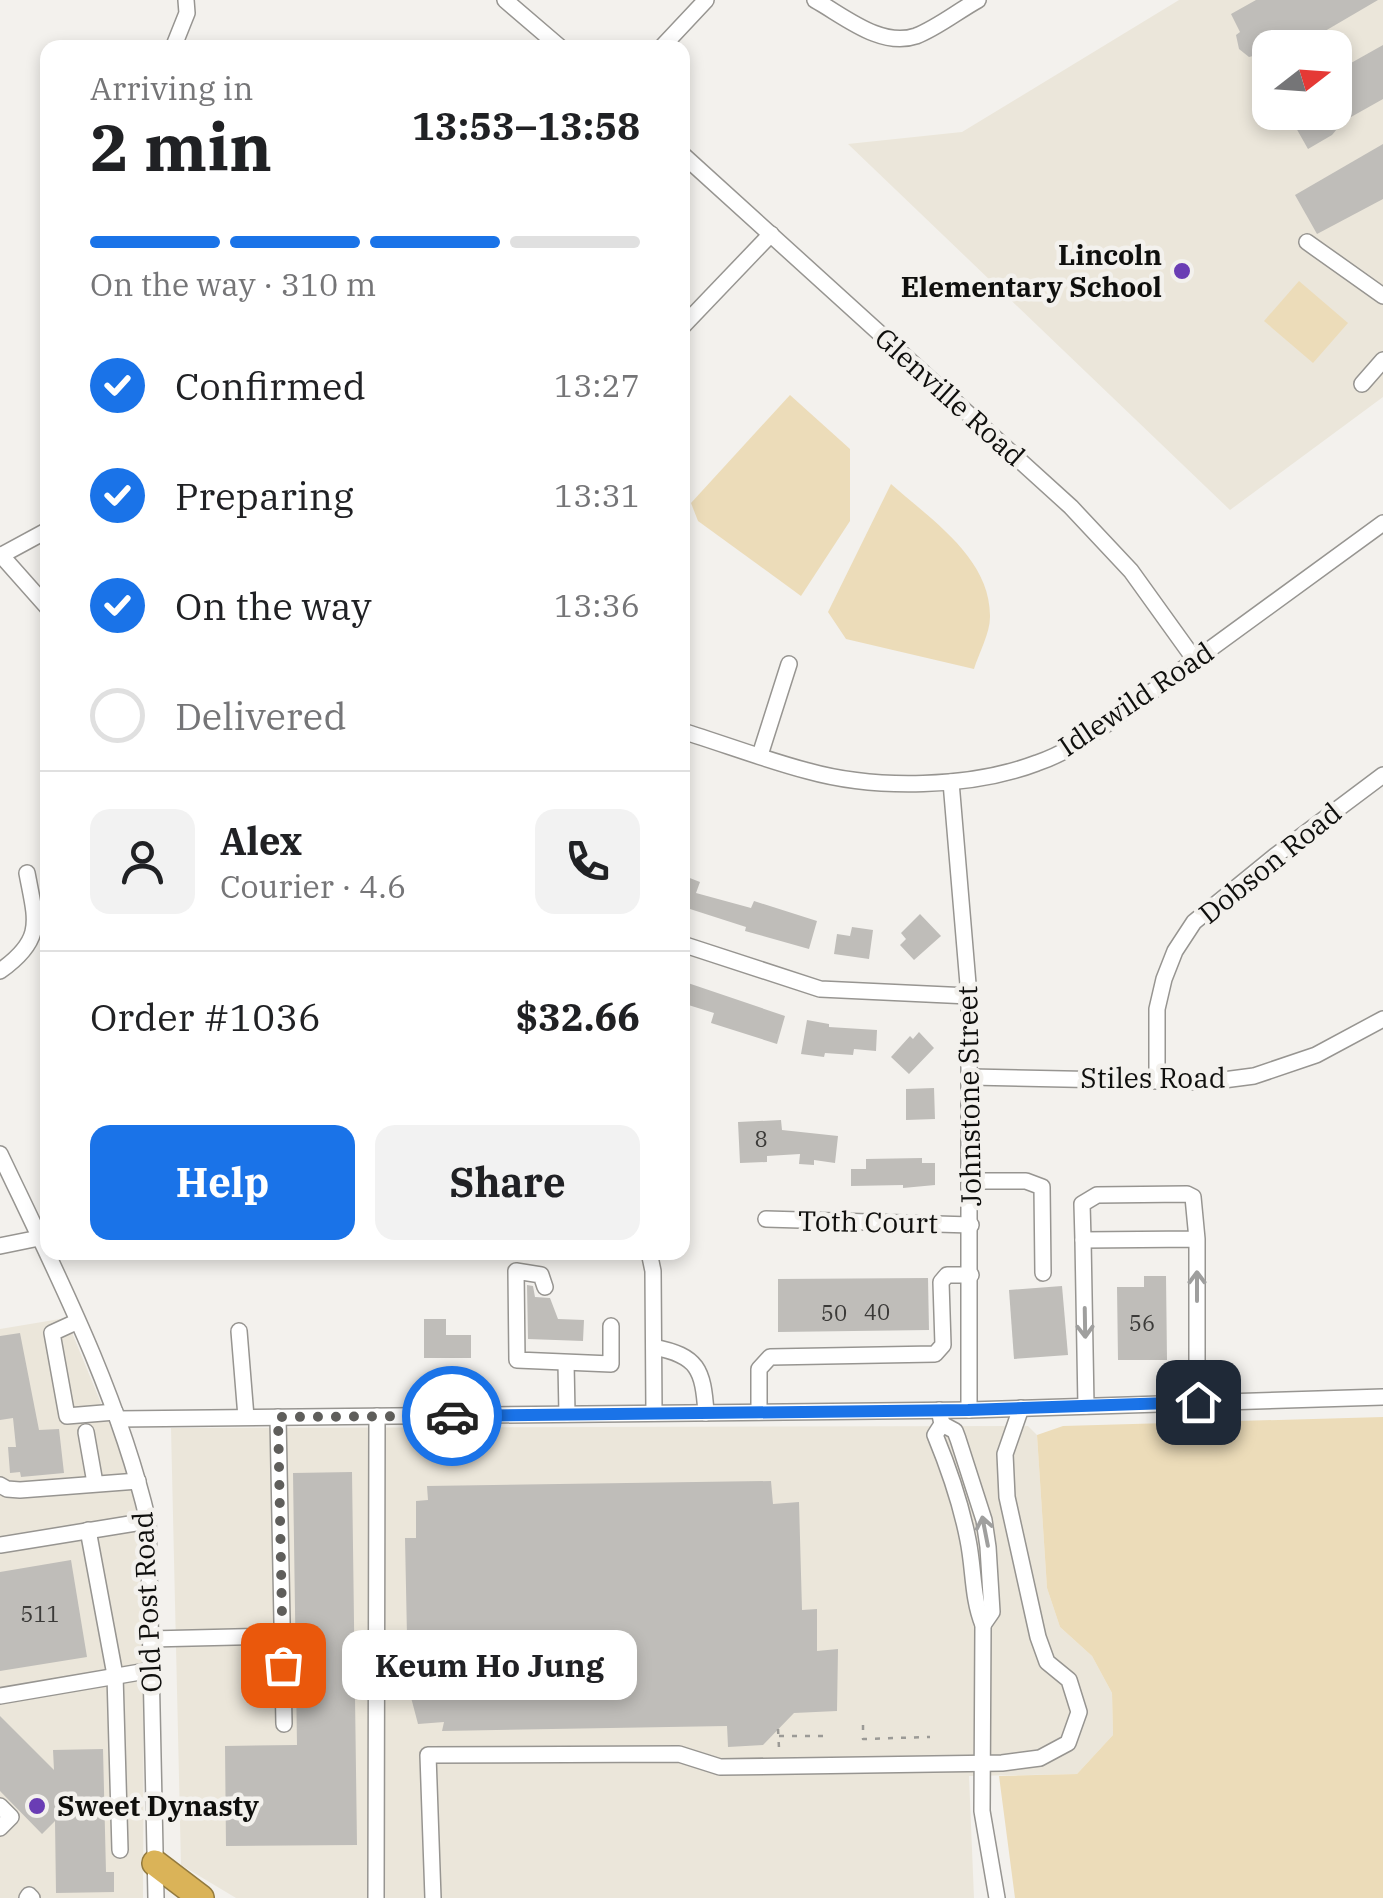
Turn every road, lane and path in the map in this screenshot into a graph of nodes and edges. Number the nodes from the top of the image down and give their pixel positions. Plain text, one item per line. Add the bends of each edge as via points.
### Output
1 (186, 0) edge
2 (505, 0) edge
3 (706, 0) edge
4 (815, 0) edge
5 (978, 0) edge
6 (176, 40) edge
7 (552, 40) edge
8 (668, 40) edge
9 (690, 161) edge
10 (771, 234) junction
11 (1307, 242) dead end
12 (1383, 296) edge
13 (690, 320) edge
14 (1383, 360) edge
15 (1362, 384) dead end
16 (1383, 523) edge
17 (40, 534) edge
18 (1, 555) edge
19 (40, 599) edge
20 (1195, 660) junction
21 (788, 664) dead end
22 (690, 733) edge
23 (760, 755) junction
24 (1383, 775) edge
25 (951, 782) junction
26 (27, 872) dead end
27 (690, 947) edge
28 (0, 971) edge
29 (970, 996) junction
30 (1383, 1018) edge
31 (971, 1077) junction
32 (1157, 1081) junction
33 (0, 1154) edge
34 (971, 1181) junction
35 (766, 1220) dead end
36 (971, 1225) junction
37 (39, 1238) joint
38 (1197, 1239) junction
39 (1082, 1240) junction
40 (0, 1246) edge
41 (49, 1260) edge
42 (651, 1260) edge
43 (1043, 1273) dead end
44 (971, 1275) junction
45 (545, 1287) dead end
46 (76, 1322) junction
47 (611, 1326) dead end
48 (239, 1331) dead end
49 (654, 1347) junction
50 (566, 1363) junction
51 (1383, 1397) edge
52 (1198, 1402) junction
53 (1086, 1406) junction
54 (1021, 1408) junction
55 (968, 1410) junction
56 (759, 1412) junction
57 (706, 1413) junction
58 (567, 1414) junction
59 (654, 1414) junction
60 (116, 1416) junction
61 (377, 1416) junction
62 (278, 1417) junction
63 (246, 1418) junction
64 (941, 1418) junction
65 (86, 1432) dead end
66 (138, 1481) junction
67 (95, 1483) junction
68 (0, 1485) edge
69 (148, 1521) junction
70 (88, 1530) junction
71 (0, 1545) edge
72 (282, 1636) junction
73 (150, 1639) junction
74 (152, 1670) junction
75 (114, 1675) junction
76 (0, 1696) edge
77 (284, 1724) dead end
78 (862, 1725) dead end
79 (778, 1729) dead end
80 (778, 1736) junction
81 (825, 1736) dead end
82 (930, 1737) dead end
83 (780, 1748) dead end
84 (983, 1763) junction
85 (0, 1806) edge
86 (0, 1828) edge
87 (120, 1850) dead end
88 (156, 1864) junction
89 (156, 1898) edge
90 (201, 1898) edge
91 (376, 1898) edge
92 (433, 1898) edge
93 (997, 1898) edge

1 - 6 street
2 - 7 street
3 - 8 street
4 - 5 street via 876,35 896,39 916,36
9 - 10 street, Glenville Road
10 - 13 street
10 - 20 street, Glenville Road via 1071,507 1131,571
11 - 12 street
14 - 15 street
16 - 20 street, Idlewild Road
17 - 18 street
18 - 19 street
20 - 25 street, Idlewild Road via 1038,764
21 - 23 street
22 - 23 street, Idlewild Road
23 - 25 street, Idlewild Road via 851,780
24 - 32 street, Dobson Road via 1194,922 1174,952 1157,1009
25 - 29 street, Johnstone Street
26 - 28 street via 34,937
27 - 29 street via 820,989
29 - 31 street, Johnstone Street
30 - 32 street, Stiles Road via 1346,1042 1254,1076
31 - 32 street, Stiles Road
31 - 34 street, Johnstone Street
33 - 37 street, Old Post Road
34 - 36 street, Johnstone Street
34 - 43 street via 1042,1187
35 - 36 street, Toth Court
36 - 44 street, Johnstone Street
37 - 40 street
38 - 39 street
38 - 39 street via 1196,1204 1187,1194 1088,1198 1082,1204
52 -> 38 street
39 -> 53 street
41 - 46 street, Old Post Road
42 - 49 street
44 - 55 street, Johnstone Street
44 - 56 street via 946,1274 940,1282 944,1344 935,1354 770,1357 760,1368
45 - 50 street via 541,1275 516,1271 517,1360
46 - 60 street, Old Post Road
46 - 60 street via 52,1333 66,1416
47 - 50 street via 610,1364
48 - 63 street
49 - 57 street via 696,1363
49 - 59 street
50 - 58 street
51 - 52 street
52 - 53 street
53 - 54 street
54 - 55 street
54 - 84 street via 1005,1454 1006,1496 1038,1637 1047,1662 1069,1680 1079,1712 1068,1744 1040,1758
55 - 64 street
56 - 57 street
56 - 64 street
57 - 59 street
58 - 59 street
58 - 61 street
60 - 63 street
60 - 66 street, Old Post Road
61 - 62 street
61 - 91 street
62 - 63 street
62 - 72 street
64 - 84 street via 936,1434 961,1508 984,1625
65 - 67 street
66 - 67 street
66 - 69 street, Old Post Road
67 - 68 street via 20,1490
69 - 70 street
69 - 73 street, Old Post Road
70 - 71 street
70 - 75 street
72 - 73 street
72 - 77 street
73 - 74 street, Old Post Road
74 - 75 street
74 - 88 street, Old Post Road
75 - 76 street
75 - 87 street
78 - 82 path via 863,1739
79 - 80 path
80 - 81 path
80 - 83 path
84 - 92 street via 720,1767 679,1754 428,1755
84 - 93 street via 982,1812
85 - 86 street via 11,1817
88 - 89 street, Old Post Road
88 - 90 highway

